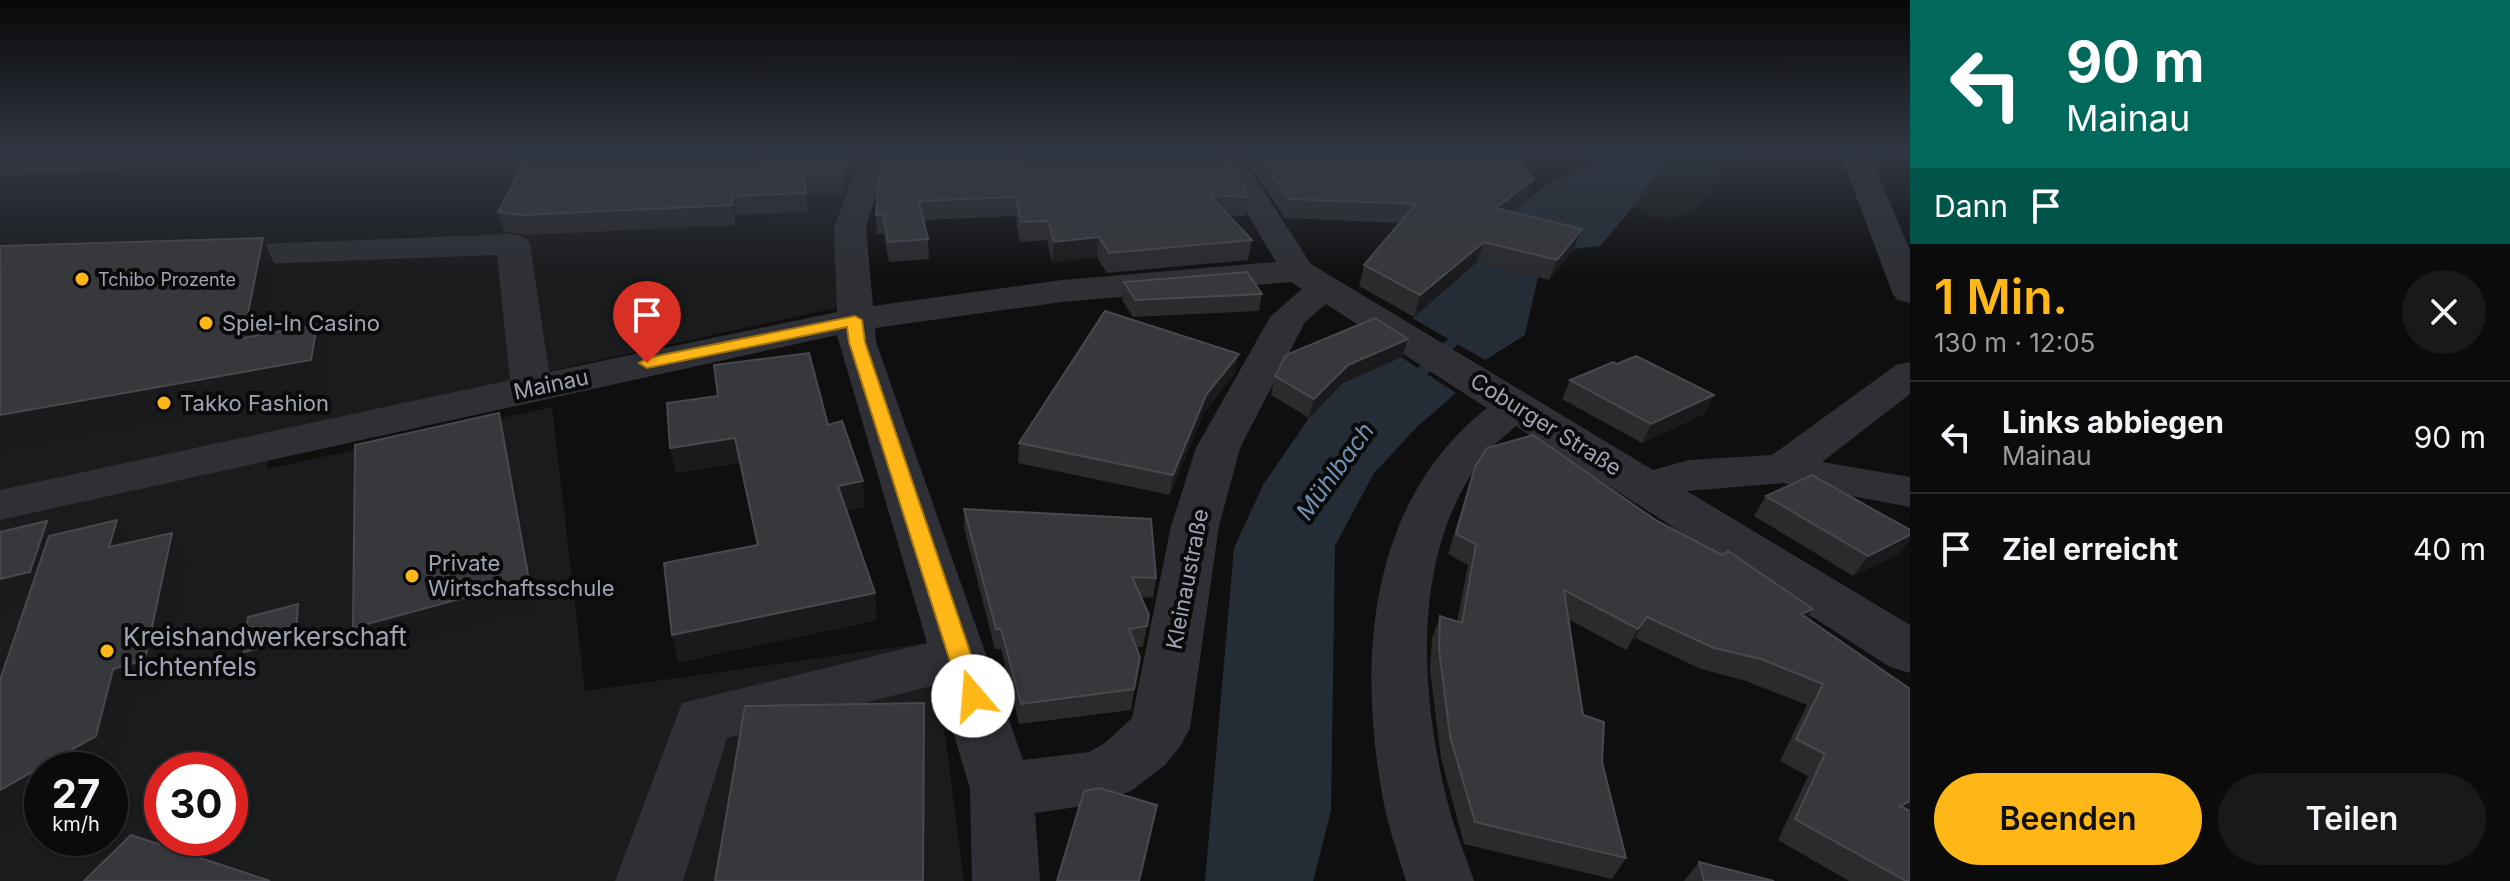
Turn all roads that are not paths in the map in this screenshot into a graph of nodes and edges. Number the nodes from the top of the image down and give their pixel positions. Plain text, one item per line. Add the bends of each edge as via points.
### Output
1 (862, 194) edge
2 (1253, 194) edge
3 (1871, 194) edge
4 (182, 257) edge
5 (1312, 280) junction
6 (1910, 292) edge
7 (855, 320) junction
8 (1910, 374) edge
9 (531, 388) junction
10 (1504, 398) junction
11 (1783, 469) junction
12 (1649, 488) junction
13 (1910, 492) edge
14 (0, 505) edge
15 (1910, 652) edge
16 (960, 657) junction
17 (1002, 789) junction
18 (649, 881) edge
19 (1006, 881) edge
20 (1440, 881) edge

1 - 7 street via 850,227
2 - 5 street, Coburger Straße
3 - 6 street
4 - 9 street via 513,244
5 - 7 street, Mainau via 1047,292
5 - 10 street, Coburger Straße
5 - 17 street, Kleinaustraße via 1308,300 1289,317 1218,448 1195,526 1160,728 1142,752 1110,773
7 - 9 street, Mainau
7 - 16 street via 857,342
8 - 11 street
9 - 14 street, Mainau
10 - 12 street, Coburger Straße
10 - 20 street via 1420,524 1406,595 1398,682 1415,800
11 - 12 street via 1689,474
11 - 13 street
12 - 15 street, Coburger Straße
16 - 17 street
16 - 18 street via 703,720
17 - 19 street

